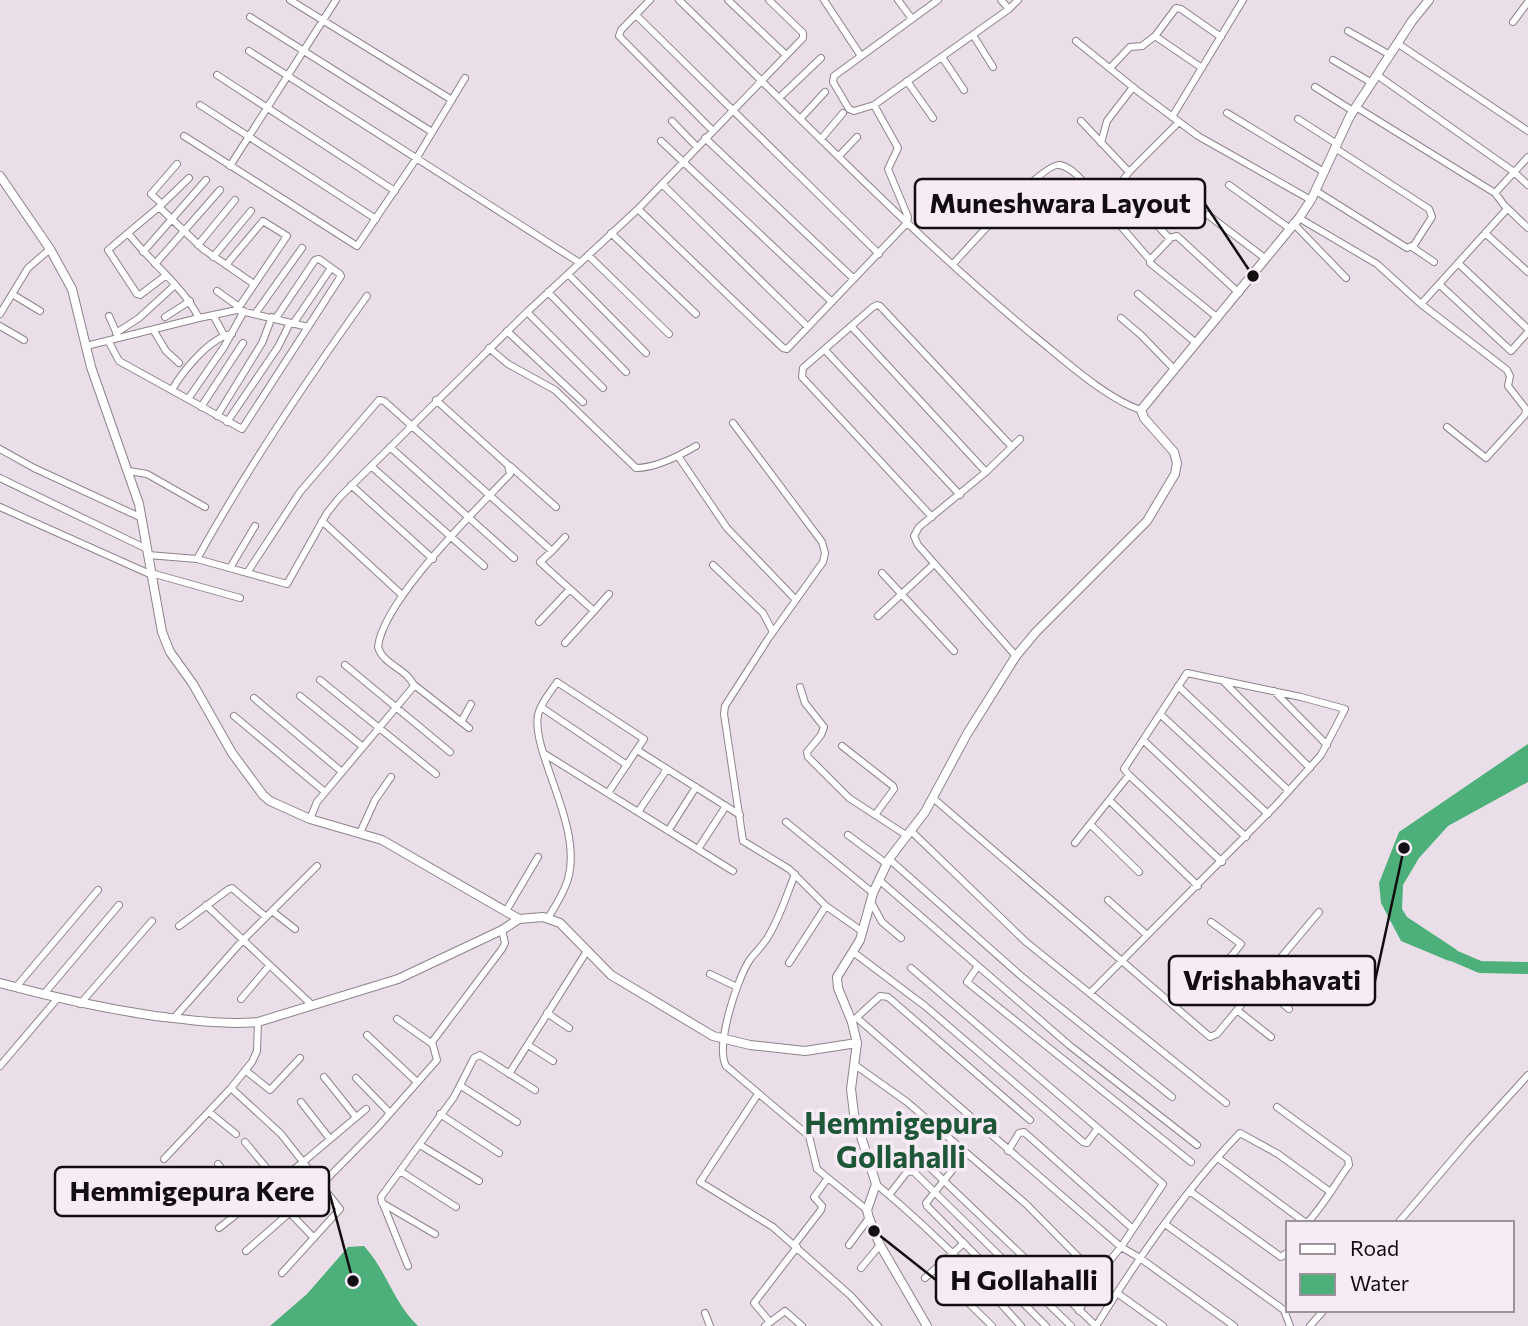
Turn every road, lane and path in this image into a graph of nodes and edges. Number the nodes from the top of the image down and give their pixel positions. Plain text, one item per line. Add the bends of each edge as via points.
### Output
1 (290, 0) edge
2 (335, 0) edge
3 (650, 0) edge
4 (679, 0) edge
5 (728, 0) edge
6 (769, 0) edge
7 (824, 0) edge
8 (898, 0) edge
9 (938, 0) edge
10 (1001, 0) edge
11 (1018, 0) edge
12 (1243, 0) edge
13 (1429, 0) edge
14 (1528, 2) edge
15 (1009, 9) junction
16 (636, 15) junction
17 (250, 17) dead end
18 (912, 19) junction
19 (323, 20) junction
20 (1513, 22) dead end
21 (1348, 31) dead end
22 (973, 35) junction
23 (1155, 36) junction
24 (1221, 37) junction
25 (1076, 41) dead end
26 (1397, 43) junction
27 (304, 50) junction
28 (249, 51) dead end
29 (786, 55) junction
30 (1390, 55) junction
31 (861, 56) junction
32 (942, 57) junction
33 (821, 58) dead end
34 (1333, 60) dead end
35 (993, 66) dead end
36 (1110, 68) junction
37 (1202, 68) junction
38 (217, 75) dead end
39 (287, 76) junction
40 (465, 78) dead end
41 (1374, 79) junction
42 (762, 80) junction
43 (908, 81) junction
44 (1133, 87) junction
45 (1315, 88) dead end
46 (964, 90) dead end
47 (825, 92) dead end
48 (780, 97) junction
49 (452, 100) junction
50 (200, 105) dead end
51 (874, 105) junction
52 (267, 108) junction
53 (1355, 109) junction
54 (732, 111) junction
55 (843, 113) dead end
56 (1227, 113) dead end
57 (1172, 117) junction
58 (801, 118) junction
59 (933, 118) dead end
60 (1298, 119) dead end
61 (672, 121) dead end
62 (1080, 121) dead end
63 (1179, 122) junction
64 (712, 130) junction
65 (1528, 131) edge
66 (432, 132) junction
67 (184, 136) dead end
68 (249, 137) junction
69 (857, 137) dead end
70 (705, 138) junction
71 (821, 139) junction
72 (661, 141) dead end
73 (1101, 143) junction
74 (1336, 146) junction
75 (697, 147) junction
76 (839, 156) junction
77 (1528, 157) edge
78 (416, 159) junction
79 (683, 163) junction
80 (177, 164) dead end
81 (230, 166) junction
82 (1129, 172) junction
83 (1324, 172) junction
84 (1514, 172) junction
85 (0, 176) edge
86 (189, 178) dead end
87 (206, 180) dead end
88 (662, 184) junction
89 (1120, 185) junction
90 (1229, 185) dead end
91 (1528, 185) edge
92 (220, 190) dead end
93 (395, 191) junction
94 (1315, 191) junction
95 (1495, 193) junction
96 (235, 200) dead end
97 (1311, 200) junction
98 (1100, 202) junction
99 (160, 206) junction
100 (1506, 207) junction
101 (638, 209) junction
102 (251, 211) dead end
103 (1208, 215) dead end
104 (172, 219) junction
105 (376, 219) junction
106 (907, 223) junction
107 (1294, 223) junction
108 (1528, 228) edge
109 (184, 232) junction
110 (128, 233) junction
111 (611, 233) junction
112 (1485, 233) junction
113 (1170, 239) junction
114 (198, 245) junction
115 (1412, 247) junction
116 (302, 248) dead end
117 (50, 249) junction
118 (143, 252) junction
119 (879, 254) junction
120 (588, 256) junction
121 (213, 257) junction
122 (1266, 259) junction
123 (1150, 260) junction
124 (1434, 262) dead end
125 (580, 263) junction
126 (1458, 263) junction
127 (155, 264) junction
128 (953, 264) junction
129 (226, 265) junction
130 (331, 268) junction
131 (1528, 272) edge
132 (568, 274) junction
133 (165, 276) junction
134 (1346, 278) dead end
135 (854, 279) junction
136 (254, 284) junction
137 (1439, 284) junction
138 (175, 285) junction
139 (217, 291) dead end
140 (548, 292) junction
141 (1239, 293) junction
142 (12, 294) junction
143 (1138, 294) dead end
144 (367, 296) dead end
145 (190, 301) junction
146 (832, 302) junction
147 (1421, 304) junction
148 (240, 310) junction
149 (40, 311) dead end
150 (527, 312) junction
151 (0, 314) edge
152 (255, 314) junction
153 (696, 314) dead end
154 (213, 315) junction
155 (110, 316) dead end
156 (164, 317) dead end
157 (199, 318) junction
158 (274, 318) junction
159 (1121, 318) dead end
160 (1217, 318) junction
161 (292, 323) junction
162 (0, 326) edge
163 (851, 326) junction
164 (308, 327) junction
165 (808, 327) junction
166 (1528, 330) edge
167 (154, 331) junction
168 (507, 331) junction
169 (228, 334) junction
170 (669, 334) dead end
171 (117, 336) junction
172 (24, 340) dead end
173 (109, 342) junction
174 (243, 343) dead end
175 (1196, 343) junction
176 (86, 346) junction
177 (489, 348) junction
178 (825, 350) junction
179 (646, 353) dead end
180 (179, 363) dead end
181 (1174, 369) junction
182 (626, 372) dead end
183 (603, 388) dead end
184 (172, 390) junction
185 (188, 399) junction
186 (436, 400) junction
187 (583, 402) dead end
188 (201, 407) junction
189 (1141, 410) junction
190 (217, 416) junction
191 (227, 422) junction
192 (733, 423) dead end
193 (411, 426) junction
194 (1447, 427) dead end
195 (1020, 439) dead end
196 (696, 446) dead end
197 (390, 447) junction
198 (1012, 447) junction
199 (0, 449) edge
200 (678, 456) junction
201 (508, 465) junction
202 (371, 466) junction
203 (129, 471) junction
204 (986, 472) junction
205 (0, 478) edge
206 (351, 485) junction
207 (960, 495) junction
208 (489, 496) junction
209 (0, 507) edge
210 (205, 507) dead end
211 (556, 508) dead end
212 (932, 517) junction
213 (468, 518) junction
214 (142, 519) junction
215 (323, 521) junction
216 (255, 526) dead end
217 (452, 537) junction
218 (565, 537) dead end
219 (552, 551) junction
220 (148, 552) junction
221 (514, 558) dead end
222 (197, 559) junction
223 (433, 559) junction
224 (934, 564) junction
225 (713, 565) dead end
226 (484, 566) dead end
227 (230, 568) junction
228 (247, 573) junction
229 (882, 573) dead end
230 (151, 574) junction
231 (570, 589) junction
232 (609, 594) dead end
233 (902, 594) junction
234 (402, 595) junction
235 (240, 598) dead end
236 (796, 600) junction
237 (594, 611) junction
238 (878, 616) dead end
239 (539, 622) dead end
240 (773, 632) junction
241 (565, 643) dead end
242 (954, 652) dead end
243 (1016, 656) junction
244 (345, 664) dead end
245 (320, 680) dead end
246 (1222, 680) junction
247 (414, 684) junction
248 (800, 687) dead end
249 (1178, 687) junction
250 (1274, 691) junction
251 (300, 696) dead end
252 (254, 698) dead end
253 (471, 704) dead end
254 (541, 707) junction
255 (396, 708) junction
256 (1160, 714) junction
257 (234, 716) dead end
258 (461, 722) junction
259 (469, 728) dead end
260 (380, 729) junction
261 (1143, 740) junction
262 (1327, 745) junction
263 (842, 746) dead end
264 (363, 747) junction
265 (637, 750) junction
266 (450, 752) dead end
267 (543, 753) junction
268 (627, 765) junction
269 (1310, 768) junction
270 (667, 769) junction
271 (342, 772) junction
272 (436, 774) dead end
273 (1129, 775) junction
274 (391, 777) dead end
275 (696, 787) junction
276 (1289, 791) junction
277 (325, 792) junction
278 (608, 793) junction
279 (933, 797) junction
280 (1109, 800) junction
281 (726, 806) junction
282 (638, 812) junction
283 (1268, 814) junction
284 (740, 815) junction
285 (875, 815) junction
286 (310, 819) junction
287 (786, 821) dead end
288 (1090, 824) junction
289 (668, 831) junction
290 (360, 832) junction
291 (908, 832) junction
292 (848, 835) dead end
293 (1246, 837) junction
294 (1074, 843) dead end
295 (698, 849) junction
296 (538, 857) dead end
297 (888, 862) junction
298 (1222, 862) junction
299 (317, 866) dead end
300 (733, 871) dead end
301 (1139, 872) dead end
302 (795, 874) junction
303 (879, 880) junction
304 (1198, 886) junction
305 (98, 890) dead end
306 (872, 897) junction
307 (1108, 900) dead end
308 (119, 905) dead end
309 (206, 905) junction
310 (826, 905) junction
311 (272, 911) junction
312 (506, 911) junction
313 (1319, 912) dead end
314 (266, 916) junction
315 (548, 918) junction
316 (519, 919) junction
317 (152, 921) dead end
318 (1211, 922) dead end
319 (179, 926) dead end
320 (295, 929) dead end
321 (502, 930) junction
322 (863, 932) junction
323 (1147, 935) junction
324 (901, 939) dead end
325 (242, 941) junction
326 (587, 951) junction
327 (853, 953) junction
328 (1232, 956) junction
329 (1283, 956) junction
330 (1122, 961) junction
331 (789, 963) dead end
332 (269, 966) junction
333 (978, 966) junction
334 (911, 968) dead end
335 (710, 974) dead end
336 (1260, 982) junction
337 (0, 983) edge
338 (1315, 986) dead end
339 (16, 987) junction
340 (737, 987) junction
341 (1090, 993) junction
342 (43, 995) junction
343 (57, 999) junction
344 (241, 999) dead end
345 (79, 1004) junction
346 (313, 1006) junction
347 (1238, 1008) junction
348 (1289, 1009) dead end
349 (547, 1013) junction
350 (174, 1018) junction
351 (397, 1019) dead end
352 (855, 1020) junction
353 (258, 1022) junction
354 (569, 1028) dead end
355 (367, 1035) dead end
356 (1271, 1037) dead end
357 (724, 1040) junction
358 (432, 1043) junction
359 (857, 1043) junction
360 (528, 1045) junction
361 (300, 1058) dead end
362 (553, 1061) dead end
363 (855, 1065) junction
364 (0, 1066) edge
365 (245, 1070) junction
366 (509, 1074) junction
367 (1528, 1074) edge
368 (324, 1077) dead end
369 (356, 1078) dead end
370 (417, 1082) junction
371 (461, 1086) junction
372 (231, 1088) junction
373 (535, 1090) dead end
374 (758, 1094) junction
375 (1172, 1097) dead end
376 (301, 1102) dead end
377 (1226, 1103) dead end
378 (1277, 1107) dead end
379 (366, 1109) dead end
380 (209, 1112) junction
381 (390, 1113) junction
382 (440, 1114) junction
383 (356, 1117) junction
384 (1030, 1120) dead end
385 (517, 1122) dead end
386 (1098, 1128) junction
387 (236, 1134) dead end
388 (330, 1139) junction
389 (245, 1142) dead end
390 (420, 1144) junction
391 (1197, 1145) dead end
392 (1008, 1151) junction
393 (499, 1153) dead end
394 (966, 1153) junction
395 (1217, 1158) junction
396 (163, 1159) dead end
397 (921, 1159) dead end
398 (1191, 1162) dead end
399 (302, 1163) junction
400 (218, 1164) dead end
401 (400, 1171) junction
402 (226, 1174) junction
403 (828, 1178) junction
404 (944, 1179) junction
405 (479, 1181) dead end
406 (278, 1182) junction
407 (876, 1184) junction
408 (320, 1186) junction
409 (1329, 1191) junction
410 (933, 1192) junction
411 (1191, 1192) junction
412 (889, 1195) junction
413 (194, 1201) dead end
414 (382, 1203) junction
415 (250, 1204) junction
416 (456, 1207) dead end
417 (290, 1213) junction
418 (868, 1214) junction
419 (1304, 1221) edge
420 (1309, 1221) edge
421 (1400, 1221) edge
422 (1166, 1224) junction
423 (219, 1228) dead end
424 (1133, 1230) junction
425 (435, 1234) dead end
426 (956, 1234) junction
427 (314, 1238) junction
428 (964, 1243) junction
429 (849, 1245) dead end
430 (880, 1245) junction
431 (944, 1245) junction
432 (796, 1246) junction
433 (1121, 1247) junction
434 (246, 1251) dead end
435 (1286, 1253) edge
436 (952, 1254) junction
437 (1140, 1258) junction
438 (408, 1266) dead end
439 (861, 1268) dead end
440 (935, 1270) junction
441 (282, 1273) dead end
442 (1097, 1276) junction
443 (925, 1278) dead end
444 (1117, 1293) junction
445 (1079, 1311) junction
446 (1322, 1312) edge
447 (705, 1313) dead end
448 (767, 1324) edge
449 (710, 1326) edge
450 (802, 1326) edge
451 (878, 1326) edge
452 (927, 1326) edge
453 (992, 1326) edge
454 (1021, 1326) edge
455 (1046, 1326) edge
456 (1071, 1326) edge
457 (1096, 1326) edge
458 (1163, 1326) edge
459 (1234, 1326) edge
460 (1290, 1326) edge
461 (1310, 1326) edge

1 - 19 street
2 - 19 street
3 - 16 street
4 - 42 street
5 - 29 street
6 - 29 street via 804,34
7 - 31 street
8 - 18 street
9 - 18 street
10 - 15 street
11 - 15 street
12 - 24 street
13 - 26 street
14 - 20 street
15 - 22 street
16 - 54 street
16 - 64 street via 621,30 620,38
17 - 27 street
18 - 31 street
19 - 27 street
19 - 49 street
21 - 30 street
22 - 32 street
22 - 35 street
23 - 24 street via 1176,8
23 - 36 street via 1142,46 1130,47
23 - 37 street
24 - 37 street
25 - 36 street
26 - 30 street
26 - 65 street
27 - 39 street
27 - 66 street
28 - 39 street
29 - 42 street
30 - 41 street
31 - 51 street via 832,82 849,109
32 - 43 street
32 - 46 street
33 - 48 street
34 - 41 street
36 - 44 street
37 - 57 street
38 - 52 street
39 - 52 street
39 - 78 street
40 - 49 street
41 - 53 street
41 - 84 street
42 - 48 street
42 - 54 street
43 - 51 street
43 - 59 street
44 - 57 street
44 - 73 street via 1107,121
45 - 53 street
47 - 58 street
48 - 58 street
49 - 66 street
50 - 68 street
51 - 106 street via 898,148 888,169
52 - 68 street
52 - 93 street
53 - 74 street
53 - 95 street
54 - 64 street
54 - 119 street
55 - 71 street
56 - 83 street
57 - 63 street
58 - 71 street
60 - 74 street
61 - 75 street
62 - 73 street
63 - 82 street
63 - 97 street
64 - 70 street
66 - 78 street
67 - 81 street
68 - 81 street
68 - 105 street
69 - 76 street
70 - 75 street
70 - 135 street
71 - 76 street
72 - 79 street
73 - 82 street
74 - 83 street
74 - 115 street via 1431,211 1432,217
75 - 79 street
76 - 106 street
77 - 84 street
78 - 93 street
78 - 125 street
79 - 88 street
79 - 146 street
80 - 99 street via 151,194
81 - 105 street via 356,246
82 - 89 street
83 - 94 street
84 - 91 street
84 - 95 street
85 - 117 street
86 - 99 street
87 - 104 street
88 - 101 street
88 - 165 street
89 - 98 street
89 - 113 street
90 - 107 street
92 - 109 street
93 - 105 street
94 - 97 street
94 - 115 street via 1403,247
95 - 100 street
96 - 114 street
97 - 107 street
98 - 123 street
98 - 128 street via 1072,171 1053,165
99 - 104 street
99 - 110 street
100 - 108 street
100 - 112 street
101 - 111 street
101 - 165 street via 783,348 789,348
102 - 121 street
103 - 122 street
104 - 109 street
104 - 118 street
106 - 119 street
106 - 128 street
107 - 122 street
107 - 134 street
107 - 147 street via 1377,264
109 - 114 street
109 - 127 street
110 - 118 street
110 - 133 street via 108,250 137,294
111 - 120 street
111 - 153 street
112 - 126 street
112 - 131 street
113 - 123 street
113 - 141 street via 1177,236
114 - 121 street
115 - 124 street
116 - 152 street
117 - 142 street via 27,268
117 - 176 street via 72,289
118 - 127 street
119 - 135 street
120 - 125 street
120 - 170 street
121 - 129 street
122 - 141 street
123 - 160 street
125 - 132 street
126 - 137 street
126 - 166 street
127 - 133 street
128 - 189 street via 1067,362 1125,404
129 - 136 street
129 - 136 street via 266,221 288,238
130 - 158 street via 315,260
130 - 161 street
130 - 164 street via 341,276
132 - 140 street
132 - 179 street
133 - 138 street
135 - 146 street
136 - 148 street
137 - 147 street
137 - 166 street via 1511,351
138 - 145 street
138 - 171 street
139 - 148 street
140 - 150 street
140 - 182 street
141 - 160 street
142 - 149 street
142 - 151 street
143 - 175 street
144 - 222 street via 297,394
145 - 156 street
145 - 157 street
146 - 165 street
147 - 194 street via 1507,370 1508,386 1526,409 1486,457
148 - 152 street
148 - 154 street
148 - 169 street
150 - 168 street
150 - 183 street
152 - 158 street
154 - 157 street
154 - 169 street
155 - 171 street
157 - 167 street
158 - 161 street
158 - 190 street
159 - 181 street
160 - 175 street
161 - 164 street
161 - 191 street
162 - 172 street
163 - 178 street
163 - 198 street via 879,305
163 - 204 street
164 - 191 street via 244,428
167 - 171 street
167 - 180 street
168 - 177 street
168 - 187 street
169 - 184 street via 182,373
169 - 185 street
171 - 173 street
173 - 176 street
173 - 184 street via 116,359
174 - 188 street
175 - 181 street
176 - 203 street
177 - 186 street
177 - 200 street via 555,390 636,468
178 - 207 street
178 - 212 street via 803,368 802,377
181 - 189 street
184 - 185 street
185 - 188 street
186 - 193 street
186 - 201 street
188 - 190 street
189 - 243 street via 1174,452 1175,474 1147,521
190 - 191 street
192 - 236 street via 824,547 823,562
193 - 197 street
193 - 208 street
193 - 228 street via 384,401 377,401 291,503
195 - 198 street
196 - 200 street
197 - 202 street
197 - 213 street
198 - 204 street
199 - 214 street
200 - 236 street via 727,528
201 - 208 street via 510,474
201 - 211 street
202 - 206 street
202 - 217 street
203 - 210 street via 147,474
203 - 214 street
204 - 207 street
205 - 220 street
206 - 215 street
206 - 223 street
207 - 212 street
208 - 213 street
208 - 219 street
209 - 230 street
212 - 224 street via 914,536
213 - 217 street
213 - 221 street
214 - 220 street
215 - 228 street via 287,584
215 - 234 street
216 - 227 street
217 - 223 street
217 - 226 street
218 - 219 street
219 - 231 street via 540,562
220 - 222 street
220 - 230 street
222 - 227 street
223 - 234 street
224 - 233 street
224 - 243 street
225 - 240 street via 762,612
227 - 228 street
229 - 233 street
230 - 235 street
230 - 286 street via 170,652 232,754 266,798
231 - 237 street
231 - 239 street
232 - 237 street
233 - 238 street
233 - 242 street
234 - 247 street via 378,647 382,657
236 - 240 street
237 - 241 street
240 - 284 street via 728,699 724,714
243 - 279 street
244 - 255 street
245 - 260 street
246 - 249 street via 1186,673
246 - 250 street
246 - 269 street
247 - 255 street
247 - 258 street
248 - 285 street via 804,703 824,727 808,757 849,798
249 - 256 street
249 - 276 street
250 - 262 street
250 - 262 street via 1345,709
251 - 264 street
252 - 271 street
253 - 258 street
254 - 265 street via 557,682 644,739
254 - 267 street via 537,721
254 - 268 street
255 - 260 street
255 - 266 street
256 - 261 street
256 - 283 street
257 - 277 street
258 - 259 street
260 - 264 street
260 - 272 street
261 - 273 street via 1124,769
261 - 293 street
262 - 269 street
263 - 285 street via 893,786
264 - 271 street
265 - 268 street
265 - 270 street
267 - 278 street
267 - 315 street via 560,802 570,857 562,894
268 - 278 street
269 - 276 street
270 - 275 street
270 - 282 street
271 - 277 street
273 - 280 street
273 - 298 street
274 - 290 street
275 - 281 street
275 - 289 street
276 - 283 street
277 - 286 street
278 - 282 street
279 - 291 street
279 - 330 street
280 - 288 street
280 - 304 street
281 - 284 street
281 - 295 street
282 - 289 street
283 - 293 street
284 - 302 street via 744,843
285 - 291 street
286 - 290 street
287 - 306 street
288 - 294 street
288 - 301 street
289 - 295 street
290 - 312 street via 401,850
291 - 297 street
291 - 341 street via 1026,942
292 - 297 street
293 - 298 street
295 - 300 street
296 - 312 street
297 - 303 street
297 - 375 street
298 - 304 street
299 - 311 street
302 - 310 street
302 - 340 street via 771,933
303 - 306 street
303 - 333 street
304 - 323 street
305 - 339 street
306 - 322 street
306 - 324 street via 883,922
307 - 323 street
308 - 342 street
309 - 314 street via 232,888
309 - 319 street
309 - 325 street
310 - 322 street
310 - 331 street
311 - 314 street
311 - 320 street
312 - 316 street
313 - 329 street
314 - 325 street
315 - 316 street
315 - 326 street via 560,923
316 - 321 street
317 - 345 street
318 - 328 street via 1241,944
321 - 346 street via 398,979
321 - 358 street via 502,949
322 - 327 street
323 - 330 street
325 - 332 street
325 - 350 street
326 - 349 street
326 - 357 street via 624,984
327 - 352 street via 837,983
327 - 386 street via 925,1006 1083,1142
328 - 336 street
328 - 347 street via 1212,984
329 - 336 street
329 - 338 street
330 - 341 street
330 - 347 street via 1210,1037
332 - 344 street
332 - 346 street
333 - 391 street via 1069,1045
333 - 398 street via 967,982
334 - 386 street
335 - 340 street
336 - 347 street
336 - 348 street
337 - 339 street
339 - 342 street
340 - 357 street
341 - 377 street
342 - 343 street
343 - 345 street
343 - 364 street
345 - 350 street
346 - 353 street
347 - 356 street
349 - 354 street
349 - 360 street
350 - 353 street
351 - 358 street
352 - 359 street
352 - 384 street via 880,996 888,997
352 - 392 street
353 - 365 street via 257,1051
355 - 370 street
357 - 359 street via 805,1051
357 - 374 street via 724,1063
358 - 370 street via 438,1058
359 - 363 street
360 - 362 street
360 - 366 street
361 - 365 street via 270,1090
363 - 394 street
363 - 407 street via 852,1102
365 - 372 street
366 - 371 street via 476,1055
366 - 373 street
367 - 421 street
368 - 383 street
369 - 381 street
370 - 381 street
371 - 382 street
371 - 385 street
372 - 380 street
372 - 399 street via 281,1134
374 - 403 street via 811,1138 816,1167
374 - 432 street via 700,1182
376 - 388 street
378 - 409 street via 1348,1159 1349,1165
379 - 383 street
380 - 387 street
380 - 396 street
381 - 408 street
382 - 390 street
382 - 393 street
383 - 388 street
386 - 424 street via 1163,1184
388 - 399 street
389 - 406 street
390 - 401 street
390 - 405 street
392 - 424 street via 1024,1132
392 - 433 street
394 - 404 street
394 - 442 street via 1026,1204
395 - 409 street via 1240,1133
395 - 411 street
395 - 419 street
397 - 404 street
399 - 406 street
399 - 408 street
400 - 402 street
401 - 414 street via 383,1193
401 - 416 street
402 - 413 street
402 - 415 street
403 - 418 street
403 - 432 street via 814,1197 821,1210
404 - 410 street
404 - 445 street
406 - 415 street
407 - 412 street
407 - 418 street
408 - 417 street
408 - 427 street via 340,1210
409 - 420 street via 1324,1205
410 - 412 street via 911,1170
410 - 426 street via 927,1206
410 - 456 street
411 - 422 street
411 - 435 street via 1281,1257
412 - 431 street
414 - 425 street
414 - 438 street
415 - 423 street
417 - 427 street
417 - 434 street
418 - 429 street
418 - 430 street
422 - 437 street
422 - 460 street via 1284,1310
424 - 433 street
426 - 428 street
426 - 431 street
427 - 441 street
428 - 436 street
428 - 455 street
430 - 439 street
430 - 452 street
431 - 436 street
432 - 448 street via 755,1300
432 - 451 street
433 - 437 street
433 - 442 street
436 - 440 street
436 - 454 street
437 - 444 street
437 - 459 street
440 - 443 street
440 - 453 street
442 - 445 street
444 - 457 street
444 - 458 street
445 - 457 street
446 - 461 street
447 - 449 street
448 - 450 street via 785,1311

